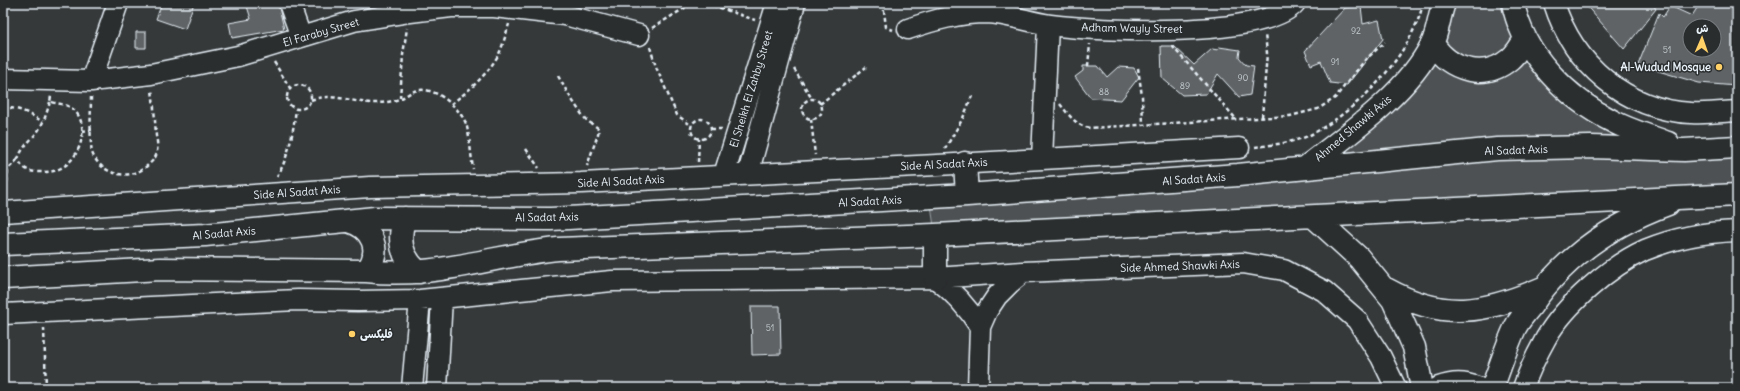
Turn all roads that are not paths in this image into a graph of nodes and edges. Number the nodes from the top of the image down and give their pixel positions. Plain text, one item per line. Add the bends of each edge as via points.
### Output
1 (118, 3) edge
2 (289, 3) edge
3 (777, 3) edge
4 (795, 3) edge
5 (1295, 3) edge
6 (1444, 3) edge
7 (1512, 3) edge
8 (1554, 3) edge
9 (989, 8) edge
10 (567, 9) edge
11 (1048, 25) junction
12 (908, 29) road end
13 (639, 35) road end
14 (301, 37) junction
15 (1525, 39) junction
16 (1432, 44) junction
17 (3, 79) edge
18 (91, 81) junction
19 (1737, 111) edge
20 (1737, 147) edge
21 (1238, 148) road end
22 (1684, 150) junction
23 (1042, 159) junction
24 (965, 163) junction
25 (1305, 168) junction
26 (748, 174) junction
27 (724, 176) junction
28 (967, 195) junction
29 (1737, 195) edge
30 (1685, 198) junction
31 (4, 212) edge
32 (1314, 217) junction
33 (405, 218) junction
34 (348, 221) junction
35 (1737, 231) edge
36 (935, 235) junction
37 (3, 244) edge
38 (367, 271) junction
39 (419, 272) junction
40 (1024, 272) junction
41 (3, 278) edge
42 (935, 278) junction
43 (1543, 288) junction
44 (1386, 289) junction
45 (442, 298) junction
46 (420, 300) junction
47 (3, 314) edge
48 (980, 327) junction
49 (412, 388) edge
50 (437, 388) edge
51 (978, 388) edge
52 (1396, 388) edge
53 (1422, 388) edge
54 (1439, 388) edge
55 (1477, 388) edge
56 (1492, 388) edge
57 (1523, 388) edge

1 - 18 street
2 - 14 street
3 - 27 street, El Sheikh El Zahby Street
4 - 26 street, El Sheikh El Zahby Street
5 - 11 street, Adham Wayly Street via 1282,14 1264,20 1211,28 1158,31
6 - 16 main road, Ahmed Shawki Axis
7 - 15 main road via 1518,26
8 - 19 street via 1565,31 1580,54 1597,74 1618,90 1665,109 1691,113
9 - 11 street, Adham Wayly Street
9 - 12 street, Adham Wayly Street via 934,20
10 - 13 street, El Faraby Street
10 - 14 street, El Faraby Street via 472,7 410,12 354,21
11 - 23 street
14 - 18 street, El Faraby Street via 209,64
15 - 16 main road via 1510,59 1493,69 1483,71 1468,70 1454,65
15 - 22 main road via 1551,75 1580,101 1614,122
16 - 25 main road, Ahmed Shawki Axis via 1417,68 1382,106
17 - 18 street, El Faraby Street
20 - 22 main road, Al Sadat Axis
21 - 23 street, Side Al Sadat Axis
22 - 25 main road, Al Sadat Axis via 1591,147 1497,149
23 - 24 street, Side Al Sadat Axis
24 - 26 street, Side Al Sadat Axis
24 - 28 main road
25 - 28 main road, Al Sadat Axis
26 - 27 street, Side Al Sadat Axis
27 - 31 street, Side Al Sadat Axis via 370,187
28 - 33 main road, Al Sadat Axis via 551,219
29 - 30 main road
30 - 32 main road
30 - 43 main road via 1613,229 1576,256
32 - 36 main road
32 - 44 main road via 1359,258
33 - 34 main road, Al Sadat Axis
33 - 39 main road via 401,227 401,248 408,262
34 - 37 main road, Al Sadat Axis via 205,235
34 - 38 main road via 363,228 373,241 374,257
35 - 57 street via 1684,237 1645,250 1609,271 1570,307 1547,337
36 - 39 main road via 558,249 527,252 460,267
36 - 42 main road
38 - 39 main road via 390,274
38 - 41 main road via 160,269
40 - 42 street
40 - 48 street via 997,296
40 - 52 street, Side Ahmed Shawki Axis via 1243,263 1284,270 1324,291 1357,320 1381,357
42 - 45 street via 612,281
42 - 48 street via 965,305
43 - 44 main road via 1510,302 1462,310 1430,307 1400,297
43 - 56 main road via 1516,328
44 - 53 main road via 1414,347
45 - 46 street
45 - 50 street
46 - 47 street via 298,300
46 - 49 street
48 - 51 street
54 - 55 main road via 1461,384

